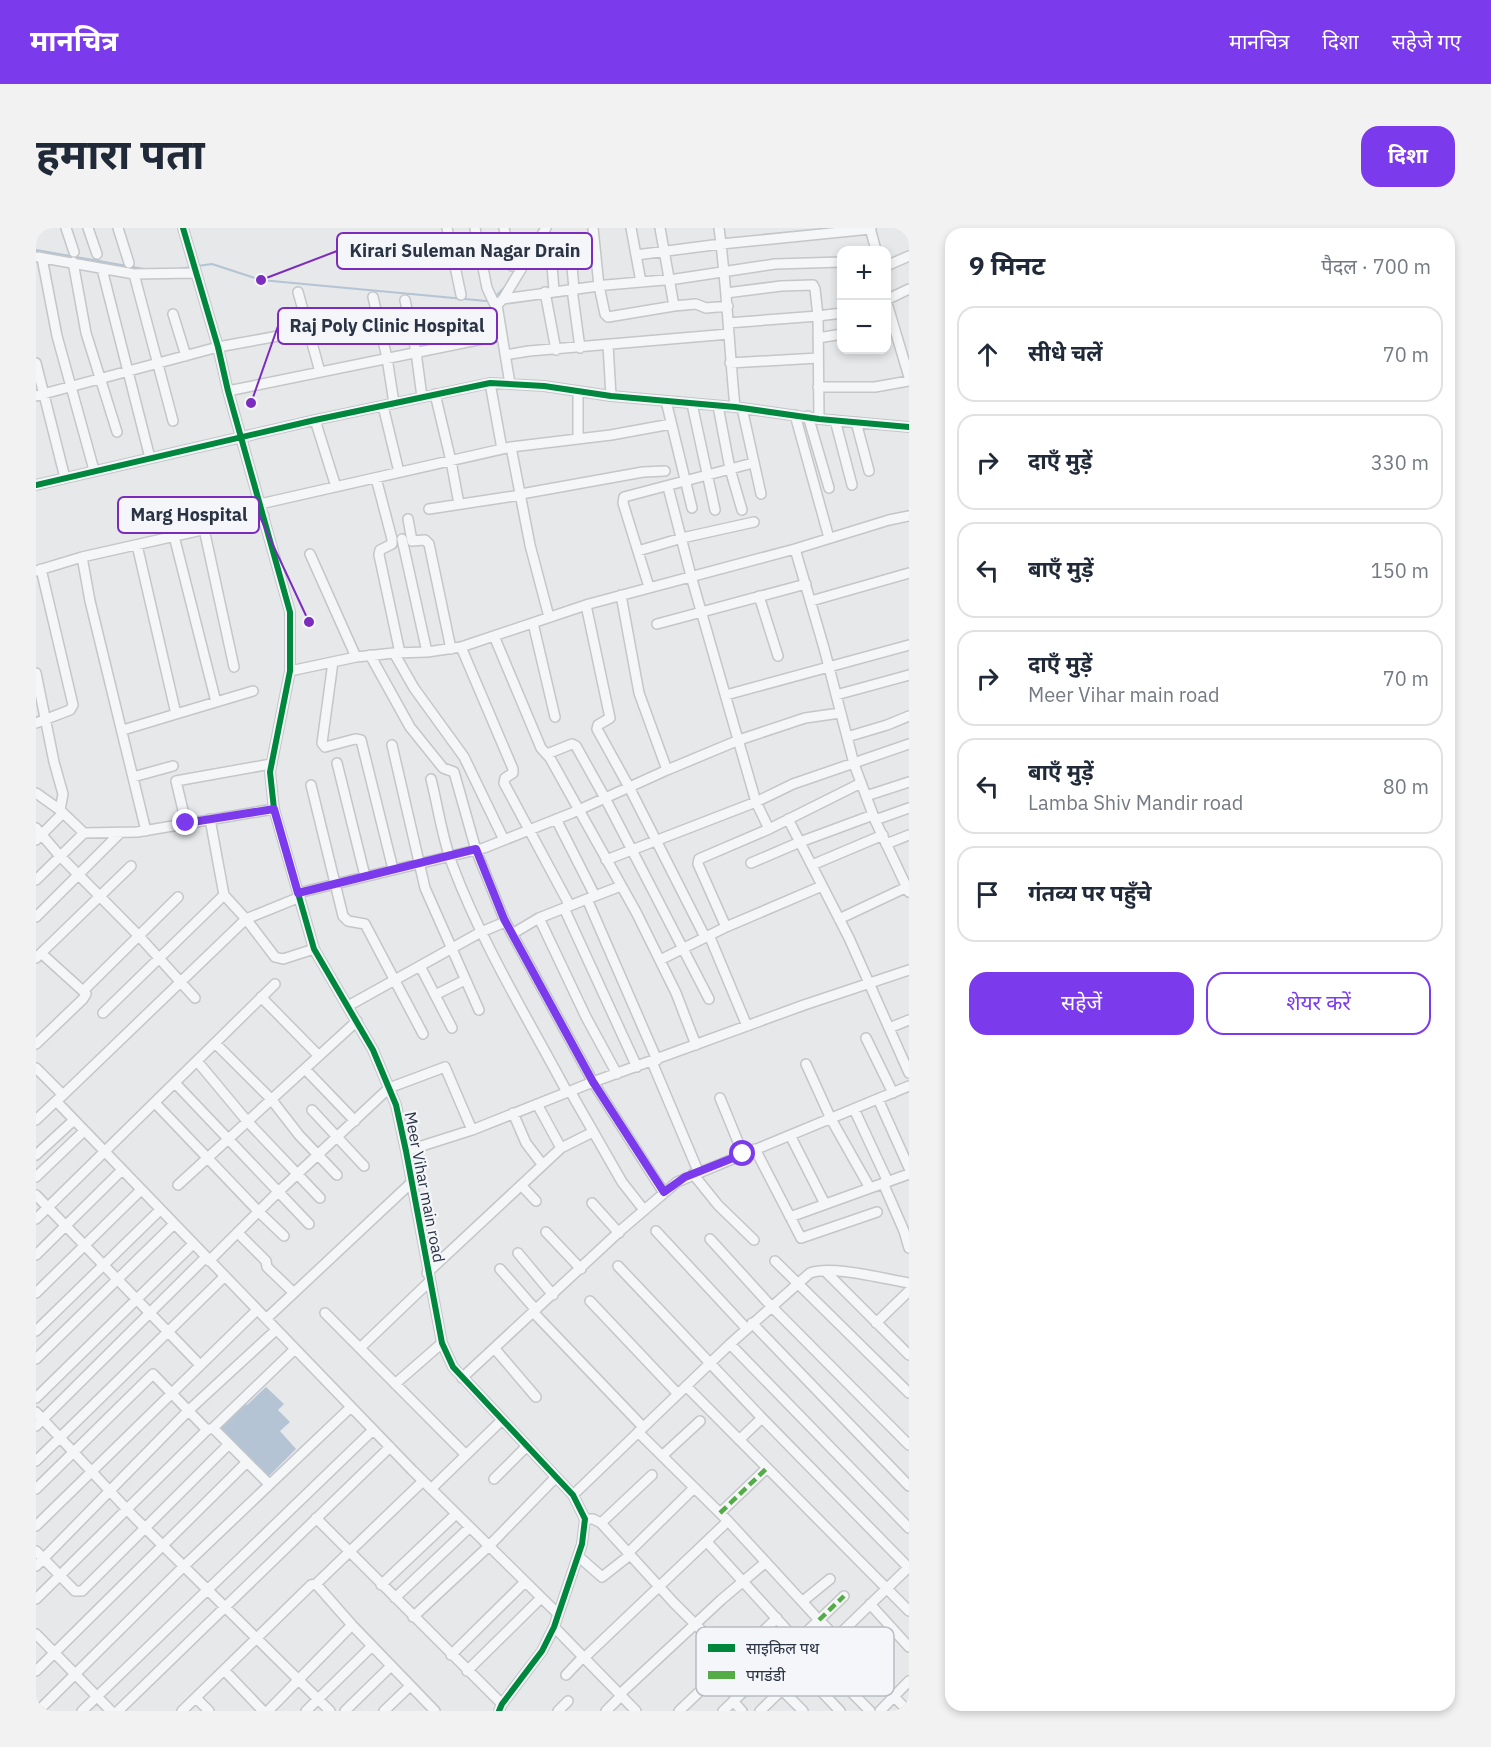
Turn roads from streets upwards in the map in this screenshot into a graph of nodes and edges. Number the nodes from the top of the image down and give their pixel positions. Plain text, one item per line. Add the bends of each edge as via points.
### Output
1 (66, 228) edge
2 (88, 228) edge
3 (118, 228) edge
4 (185, 228) edge
5 (447, 228) edge
6 (475, 228) edge
7 (504, 228) edge
8 (546, 228) edge
9 (592, 228) edge
10 (631, 228) edge
11 (660, 228) edge
12 (719, 228) edge
13 (871, 228) edge
14 (802, 232) edge
15 (550, 239) dead end
16 (570, 244) dead end
17 (721, 244) junction
18 (875, 246) edge
19 (664, 251) junction
20 (97, 254) dead end
21 (636, 255) junction
22 (909, 256) edge
23 (73, 257) junction
24 (39, 258) edge
25 (837, 262) edge
26 (129, 263) dead end
27 (891, 264) edge
28 (512, 266) dead end
29 (102, 269) junction
30 (195, 269) junction
31 (723, 272) junction
32 (134, 274) junction
33 (669, 279) junction
34 (641, 282) junction
35 (598, 286) junction
36 (573, 289) junction
37 (909, 290) edge
38 (298, 292) dead end
39 (550, 292) junction
40 (726, 293) junction
41 (461, 295) dead end
42 (373, 297) dead end
43 (891, 298) edge
44 (405, 300) dead end
45 (495, 301) junction
46 (674, 306) junction
47 (728, 306) junction
48 (173, 314) dead end
49 (837, 314) edge
50 (818, 316) junction
51 (728, 323) junction
52 (891, 328) edge
53 (729, 334) junction
54 (284, 335) dead end
55 (502, 335) junction
56 (837, 335) edge
57 (818, 338) junction
58 (608, 345) junction
59 (218, 347) junction
60 (580, 348) junction
61 (556, 350) junction
62 (416, 352) junction
63 (505, 355) junction
64 (186, 356) junction
65 (387, 358) junction
66 (818, 358) junction
67 (36, 363) edge
68 (730, 363) junction
69 (157, 364) junction
70 (128, 372) junction
71 (320, 372) junction
72 (101, 379) junction
73 (909, 379) edge
74 (490, 383) junction
75 (510, 384) junction
76 (71, 387) junction
77 (818, 387) junction
78 (228, 391) junction
79 (578, 391) junction
80 (435, 394) junction
81 (40, 395) edge
82 (610, 396) junction
83 (422, 397) junction
84 (666, 401) junction
85 (394, 403) junction
86 (692, 404) junction
87 (383, 406) junction
88 (718, 406) junction
89 (738, 408) junction
90 (795, 415) junction
91 (808, 417) junction
92 (819, 418) junction
93 (315, 420) junction
94 (835, 420) junction
95 (173, 421) dead end
96 (856, 422) junction
97 (671, 424) junction
98 (909, 427) edge
99 (117, 432) dead end
100 (242, 438) junction
101 (578, 439) junction
102 (507, 448) junction
103 (150, 458) junction
104 (451, 461) junction
105 (753, 463) junction
106 (730, 469) junction
107 (94, 470) junction
108 (664, 471) dead end
109 (869, 471) dead end
110 (399, 472) junction
111 (707, 475) junction
112 (64, 478) junction
113 (376, 478) junction
114 (685, 482) junction
115 (36, 485) edge
116 (852, 485) dead end
117 (336, 487) junction
118 (668, 487) junction
119 (829, 488) dead end
120 (521, 494) junction
121 (761, 494) dead end
122 (261, 504) junction
123 (459, 504) junction
124 (692, 508) dead end
125 (429, 509) dead end
126 (715, 510) dead end
127 (742, 510) dead end
128 (264, 516) junction
129 (909, 516) edge
130 (408, 519) dead end
131 (754, 522) dead end
132 (204, 529) junction
133 (174, 536) junction
134 (402, 538) dead end
135 (682, 538) junction
136 (829, 538) junction
137 (137, 545) junction
138 (795, 549) junction
139 (638, 551) junction
140 (310, 554) dead end
141 (82, 557) junction
142 (39, 570) edge
143 (909, 573) edge
144 (691, 576) junction
145 (806, 584) junction
146 (649, 587) junction
147 (621, 595) junction
148 (759, 596) junction
149 (811, 601) junction
150 (586, 605) junction
151 (702, 612) junction
152 (549, 617) junction
153 (533, 622) junction
154 (657, 624) dead end
155 (495, 636) junction
156 (909, 645) edge
157 (456, 648) junction
158 (427, 652) junction
159 (397, 653) junction
160 (370, 655) junction
161 (778, 656) dead end
162 (356, 657) junction
163 (333, 662) junction
164 (234, 667) dead end
165 (829, 668) junction
166 (290, 671) junction
167 (36, 673) edge
168 (909, 675) edge
169 (253, 691) dead end
170 (726, 695) junction
171 (836, 695) junction
172 (216, 702) junction
173 (840, 713) junction
174 (176, 714) junction
175 (909, 716) edge
176 (555, 717) dead end
177 (41, 721) edge
178 (123, 730) junction
179 (847, 737) junction
180 (739, 740) junction
181 (909, 744) edge
182 (392, 745) dead end
183 (546, 754) junction
184 (337, 763) dead end
185 (271, 764) junction
186 (854, 764) junction
187 (173, 766) dead end
188 (667, 770) junction
189 (133, 777) junction
190 (431, 779) dead end
191 (909, 782) edge
192 (861, 783) junction
193 (311, 785) dead end
194 (629, 788) junction
195 (36, 794) edge
196 (866, 796) junction
197 (605, 798) junction
198 (756, 802) junction
199 (909, 808) edge
200 (274, 809) junction
201 (579, 810) junction
202 (61, 811) junction
203 (874, 817) junction
204 (210, 819) junction
205 (556, 819) junction
206 (788, 819) junction
207 (186, 823) junction
208 (769, 829) junction
209 (529, 830) junction
210 (146, 831) junction
211 (84, 833) junction
212 (120, 833) junction
213 (38, 834) edge
214 (909, 835) edge
215 (884, 839) junction
216 (504, 840) junction
217 (657, 841) junction
218 (800, 842) junction
219 (476, 849) junction
220 (633, 851) junction
221 (59, 855) junction
222 (450, 855) junction
223 (606, 860) junction
224 (418, 863) junction
225 (751, 863) dead end
226 (812, 865) junction
227 (909, 865) edge
228 (131, 866) dead end
229 (393, 869) junction
230 (898, 869) junction
231 (79, 875) junction
232 (365, 876) junction
233 (36, 880) edge
234 (336, 883) junction
235 (621, 886) junction
236 (822, 886) junction
237 (908, 888) edge
238 (224, 895) junction
239 (299, 895) junction
240 (100, 896) junction
241 (178, 897) dead end
242 (591, 898) junction
243 (567, 907) junction
244 (36, 917) edge
245 (538, 918) junction
246 (246, 919) junction
247 (839, 920) junction
248 (505, 922) junction
249 (726, 927) junction
250 (482, 932) junction
251 (512, 934) junction
252 (139, 936) junction
253 (707, 936) junction
254 (683, 948) junction
255 (314, 949) junction
256 (451, 949) junction
257 (38, 956) edge
258 (159, 958) junction
259 (660, 960) junction
260 (420, 966) junction
261 (909, 970) edge
262 (465, 980) junction
263 (179, 981) junction
264 (393, 981) junction
265 (870, 983) junction
266 (275, 984) dead end
267 (83, 991) junction
268 (435, 995) junction
269 (261, 997) junction
270 (195, 998) dead end
271 (709, 999) dead end
272 (348, 1006) junction
273 (478, 1010) dead end
274 (103, 1013) dead end
275 (909, 1020) edge
276 (357, 1021) junction
277 (747, 1026) junction
278 (452, 1028) dead end
279 (889, 1028) junction
280 (423, 1034) dead end
281 (866, 1038) dead end
282 (216, 1043) junction
283 (36, 1044) edge
284 (696, 1046) junction
285 (319, 1056) junction
286 (197, 1061) junction
287 (655, 1061) junction
288 (806, 1064) dead end
289 (637, 1067) junction
290 (36, 1068) edge
291 (304, 1069) junction
292 (909, 1073) edge
293 (617, 1074) junction
294 (593, 1082) junction
295 (175, 1083) junction
296 (909, 1086) edge
297 (389, 1088) junction
298 (569, 1092) junction
299 (892, 1093) junction
300 (60, 1098) junction
301 (720, 1098) dead end
302 (271, 1099) junction
303 (878, 1099) junction
304 (155, 1102) junction
305 (537, 1104) junction
306 (854, 1109) junction
307 (312, 1110) dead end
308 (513, 1113) junction
309 (831, 1119) junction
310 (36, 1120) edge
311 (74, 1120) junction
312 (247, 1121) junction
313 (355, 1121) junction
314 (472, 1130) junction
315 (84, 1131) junction
316 (593, 1132) junction
317 (790, 1135) junction
318 (337, 1137) junction
319 (228, 1140) junction
320 (561, 1148) junction
321 (755, 1149) junction
322 (406, 1151) junction
323 (105, 1152) junction
324 (318, 1154) junction
325 (743, 1154) junction
326 (36, 1155) edge
327 (208, 1158) junction
328 (542, 1164) junction
329 (364, 1166) dead end
330 (909, 1167) edge
331 (122, 1170) junction
332 (696, 1173) junction
333 (297, 1174) junction
334 (909, 1174) edge
335 (337, 1175) dead end
336 (36, 1177) edge
337 (411, 1183) junction
338 (886, 1183) junction
339 (178, 1185) dead end
340 (521, 1185) junction
341 (870, 1188) junction
342 (141, 1190) junction
343 (277, 1192) junction
344 (664, 1192) junction
345 (36, 1195) edge
346 (320, 1198) dead end
347 (536, 1201) dead end
348 (592, 1203) dead end
349 (825, 1204) junction
350 (48, 1207) junction
351 (160, 1210) junction
352 (644, 1210) junction
353 (259, 1212) junction
354 (877, 1212) dead end
355 (790, 1217) junction
356 (36, 1219) edge
357 (174, 1224) junction
358 (309, 1224) dead end
359 (66, 1226) junction
360 (656, 1231) dead end
361 (546, 1232) dead end
362 (237, 1233) junction
363 (619, 1233) junction
364 (284, 1236) dead end
365 (710, 1239) dead end
366 (754, 1240) dead end
367 (193, 1244) junction
368 (85, 1245) junction
369 (909, 1248) edge
370 (518, 1253) dead end
371 (36, 1255) edge
372 (208, 1259) junction
373 (775, 1261) dead end
374 (104, 1265) junction
375 (618, 1266) dead end
376 (500, 1269) dead end
377 (580, 1269) junction
378 (825, 1271) junction
379 (225, 1276) junction
380 (428, 1277) junction
381 (118, 1280) junction
382 (797, 1283) junction
383 (909, 1290) edge
384 (36, 1293) edge
385 (294, 1293) junction
386 (553, 1295) junction
387 (137, 1300) junction
388 (590, 1301) dead end
389 (771, 1306) junction
390 (257, 1310) junction
391 (535, 1311) junction
392 (325, 1313) dead end
393 (151, 1314) junction
394 (266, 1319) junction
395 (876, 1323) junction
396 (749, 1326) junction
397 (276, 1330) junction
398 (36, 1332) edge
399 (168, 1332) junction
400 (442, 1342) junction
401 (730, 1344) junction
402 (360, 1348) junction
403 (295, 1349) junction
404 (495, 1349) junction
405 (909, 1355) edge
406 (36, 1359) edge
407 (710, 1363) junction
408 (200, 1365) junction
409 (462, 1378) junction
410 (395, 1384) junction
411 (686, 1386) junction
412 (171, 1392) junction
413 (909, 1393) edge
414 (678, 1394) junction
415 (537, 1397) dead end
416 (36, 1398) edge
417 (351, 1407) junction
418 (189, 1410) junction
419 (762, 1418) junction
420 (38, 1419) edge
421 (502, 1420) junction
422 (700, 1421) dead end
423 (210, 1429) junction
424 (373, 1430) junction
425 (641, 1430) junction
426 (61, 1437) junction
427 (739, 1440) junction
428 (229, 1444) junction
429 (909, 1445) edge
430 (527, 1446) junction
431 (390, 1447) junction
432 (75, 1452) junction
433 (466, 1455) junction
434 (663, 1456) junction
435 (36, 1461) edge
436 (247, 1462) junction
437 (767, 1468) junction
438 (91, 1470) junction
439 (652, 1475) dead end
440 (556, 1477) junction
441 (494, 1479) dead end
442 (423, 1481) junction
443 (269, 1484) junction
444 (909, 1486) edge
445 (694, 1488) junction
446 (36, 1489) edge
447 (431, 1489) junction
448 (109, 1490) junction
449 (573, 1495) junction
450 (126, 1509) junction
451 (720, 1513) junction
452 (456, 1514) junction
453 (316, 1518) junction
454 (585, 1519) junction
455 (728, 1521) junction
456 (601, 1523) junction
457 (36, 1526) edge
458 (470, 1527) junction
459 (145, 1528) junction
460 (909, 1528) edge
461 (707, 1542) junction
462 (163, 1546) junction
463 (489, 1546) junction
464 (350, 1552) junction
465 (629, 1554) junction
466 (40, 1555) edge
467 (578, 1556) junction
468 (766, 1562) junction
469 (36, 1566) edge
470 (183, 1567) junction
471 (909, 1567) edge
472 (60, 1575) junction
473 (830, 1579) dead end
474 (525, 1582) junction
475 (744, 1582) junction
476 (316, 1584) junction
477 (381, 1585) junction
478 (660, 1587) junction
479 (886, 1589) junction
480 (207, 1591) junction
481 (844, 1596) dead end
482 (395, 1598) junction
483 (541, 1598) junction
484 (36, 1599) edge
485 (803, 1601) junction
486 (870, 1604) junction
487 (224, 1607) junction
488 (909, 1611) edge
489 (558, 1614) junction
490 (413, 1617) junction
491 (777, 1618) junction
492 (819, 1620) junction
493 (694, 1624) junction
494 (352, 1625) junction
495 (554, 1627) junction
496 (697, 1627) edge
497 (768, 1627) edge
498 (785, 1627) edge
499 (812, 1627) edge
500 (826, 1627) edge
501 (846, 1627) edge
502 (891, 1627) edge
503 (894, 1630) edge
504 (36, 1634) edge
505 (256, 1638) junction
506 (372, 1646) junction
507 (909, 1647) edge
508 (54, 1654) junction
509 (451, 1655) junction
510 (584, 1657) junction
511 (391, 1666) junction
512 (224, 1670) junction
513 (36, 1671) edge
514 (466, 1671) junction
515 (76, 1675) junction
516 (566, 1675) dead end
517 (298, 1680) junction
518 (909, 1682) edge
519 (410, 1686) junction
520 (621, 1695) junction
521 (696, 1695) edge
522 (738, 1696) edge
523 (777, 1696) edge
524 (788, 1696) edge
525 (826, 1696) edge
526 (855, 1696) edge
527 (98, 1697) junction
528 (894, 1697) junction
529 (196, 1698) junction
530 (318, 1699) junction
531 (568, 1701) dead end
532 (733, 1701) junction
533 (501, 1708) edge
534 (428, 1709) edge
535 (764, 1710) edge
536 (38, 1711) edge
537 (82, 1711) edge
538 (111, 1711) edge
539 (118, 1711) edge
540 (182, 1711) edge
541 (208, 1711) edge
542 (263, 1711) edge
543 (268, 1711) edge
544 (306, 1711) edge
545 (330, 1711) edge
546 (345, 1711) edge
547 (384, 1711) edge
548 (558, 1711) edge
549 (606, 1711) edge
550 (636, 1711) edge
551 (679, 1711) edge
552 (723, 1711) edge
553 (742, 1711) edge
554 (803, 1711) edge
555 (840, 1711) edge
556 (870, 1711) edge
557 (880, 1711) edge
558 (908, 1711) edge

1 - 23 street
2 - 20 street
3 - 26 street
4 - 30 street, Meer Vihar main road
5 - 41 street
6 - 45 street
7 - 28 street
8 - 45 street
9 - 35 street
10 - 21 street
11 - 19 street
12 - 17 street
13 - 14 street
13 - 18 street
14 - 17 street
15 - 39 street
16 - 36 street
17 - 19 street
17 - 31 street
19 - 21 street
19 - 33 street
21 - 34 street
22 - 27 street
23 - 24 street
23 - 29 street
23 - 72 street via 84,322
24 - 76 street
25 - 31 street via 775,264
29 - 32 street
29 - 70 street
30 - 32 street
30 - 59 street, Meer Vihar main road
31 - 33 street
31 - 40 street
32 - 69 street
33 - 34 street
33 - 46 street
34 - 35 street
35 - 36 street
35 - 46 street via 608,317
36 - 39 street
36 - 60 street
37 - 43 street
38 - 71 street
39 - 45 street
39 - 61 street
40 - 47 street
40 - 50 street via 813,285
42 - 65 street
44 - 62 street
45 - 55 street
46 - 47 street
47 - 51 street
48 - 64 street
49 - 50 street
50 - 51 street
50 - 57 street
51 - 53 street
52 - 73 street
53 - 58 street
53 - 68 street
54 - 59 street
55 - 62 street
55 - 63 street
56 - 57 street
57 - 66 street
58 - 60 street
58 - 82 street
59 - 64 street
59 - 78 street, Meer Vihar main road
60 - 61 street
61 - 63 street
62 - 65 street
62 - 83 street
63 - 75 street
64 - 69 street
65 - 71 street
65 - 85 street
66 - 68 street
66 - 77 street
67 - 81 street
68 - 89 street
69 - 70 street
69 - 95 street
70 - 72 street
70 - 103 street
71 - 78 street
72 - 76 street
72 - 99 street
73 - 77 street via 875,387
74 - 75 street
74 - 80 street
74 - 102 street
75 - 79 street
76 - 81 street
76 - 107 street
77 - 92 street
78 - 100 street, Meer Vihar main road
79 - 82 street
79 - 101 street
80 - 83 street
80 - 104 street
81 - 112 street
82 - 84 street
83 - 85 street
84 - 86 street
84 - 97 street
85 - 87 street
86 - 88 street
86 - 111 street
87 - 93 street
87 - 110 street
88 - 89 street
88 - 106 street
89 - 90 street
89 - 105 street
90 - 91 street
90 - 136 street
91 - 92 street
91 - 119 street
92 - 94 street
93 - 100 street
93 - 117 street
94 - 96 street
94 - 116 street
96 - 98 street
96 - 109 street
97 - 101 street
97 - 114 street
100 - 103 street
100 - 122 street, Meer Vihar main road
101 - 102 street
102 - 104 street
102 - 120 street
103 - 107 street
104 - 110 street
104 - 123 street
105 - 106 street
105 - 121 street
106 - 111 street
106 - 127 street
107 - 112 street
108 - 120 street
110 - 113 street
111 - 114 street
111 - 126 street
112 - 115 street
113 - 117 street
113 - 159 street via 392,539 392,544 380,550 379,555
114 - 118 street
114 - 124 street
117 - 122 street
118 - 135 street
118 - 139 street via 623,499
120 - 123 street
120 - 152 street
122 - 128 street, Meer Vihar main road
123 - 125 street
128 - 132 street
128 - 166 street, Meer Vihar main road via 290,612
129 - 136 street
130 - 157 street via 412,541 425,540 429,544
131 - 135 street
132 - 133 street
132 - 164 street
133 - 137 street
133 - 172 street
134 - 158 street
135 - 139 street
135 - 144 street
136 - 138 street
137 - 141 street
137 - 174 street
138 - 144 street
138 - 145 street
139 - 146 street
140 - 162 street
141 - 142 street
141 - 178 street
142 - 177 street via 73,705 70,710
143 - 149 street
144 - 146 street
144 - 151 street
145 - 148 street
145 - 149 street
146 - 147 street
147 - 150 street
147 - 188 street via 639,693
148 - 151 street
148 - 161 street
149 - 165 street
150 - 152 street
150 - 194 street via 610,718 597,729
151 - 154 street
151 - 170 street
152 - 153 street
153 - 155 street
153 - 176 street
155 - 157 street
155 - 183 street
156 - 165 street
157 - 158 street
157 - 209 street via 513,769 504,783
158 - 159 street
159 - 160 street
159 - 216 street via 414,688 465,757
160 - 162 street
160 - 219 street via 410,727 443,768 454,772
162 - 163 street
163 - 166 street
163 - 229 street via 322,743 325,747 361,741
165 - 170 street
165 - 171 street
166 - 185 street, Meer Vihar main road
167 - 177 street
168 - 171 street
169 - 172 street
170 - 180 street
171 - 173 street
172 - 174 street
173 - 179 street
173 - 180 street via 805,718
174 - 178 street
175 - 179 street
177 - 202 street via 63,794
178 - 189 street
179 - 186 street
180 - 188 street
180 - 198 street
181 - 186 street
182 - 224 street
183 - 197 street via 574,744
183 - 201 street
184 - 232 street
185 - 200 street, Meer Vihar main road
185 - 207 street via 176,781
186 - 192 street
186 - 198 street via 793,784
187 - 189 street
188 - 194 street
189 - 210 street
190 - 222 street
191 - 196 street
192 - 196 street
192 - 206 street
193 - 234 street
194 - 197 street
194 - 217 street
195 - 202 street
196 - 203 street
197 - 201 street
197 - 220 street
198 - 208 street
198 - 217 street
199 - 203 street
200 - 204 street
200 - 239 street, Meer Vihar main road
201 - 205 street
201 - 223 street
202 - 211 street
202 - 213 street
203 - 215 street
203 - 218 street
204 - 207 street
204 - 238 street
205 - 209 street
205 - 242 street
206 - 208 street
206 - 218 street
207 - 210 street
208 - 249 street via 699,859
209 - 216 street
209 - 243 street
210 - 212 street
211 - 212 street
211 - 221 street
212 - 231 street
213 - 221 street
214 - 215 street
215 - 226 street
215 - 230 street
216 - 219 street
217 - 220 street
217 - 253 street
218 - 225 street
218 - 226 street
219 - 222 street
219 - 248 street
220 - 223 street
220 - 254 street
221 - 231 street
221 - 233 street
222 - 224 street
222 - 250 street
223 - 235 street
224 - 229 street
224 - 256 street
226 - 236 street
227 - 230 street
228 - 240 street
229 - 232 street
230 - 237 street
231 - 240 street
231 - 244 street
232 - 234 street
234 - 239 street
234 - 264 street via 343,916 365,924
235 - 242 street
235 - 259 street
236 - 247 street
236 - 249 street
237 - 247 street
238 - 246 street
238 - 258 street
239 - 246 street
239 - 255 street, Meer Vihar main road
240 - 252 street
240 - 257 street
241 - 252 street
242 - 243 street
242 - 287 street
243 - 245 street
243 - 289 street
245 - 251 street
245 - 293 street
246 - 255 street via 279,959
246 - 263 street
247 - 265 street
248 - 250 street
248 - 251 street
249 - 253 street
250 - 256 street
250 - 298 street
251 - 294 street
252 - 258 street
252 - 267 street
253 - 254 street
253 - 277 street
254 - 259 street
254 - 271 street
255 - 272 street, Meer Vihar main road
256 - 260 street
256 - 262 street
257 - 267 street
258 - 263 street
258 - 274 street
259 - 284 street
260 - 264 street
260 - 268 street
261 - 265 street
262 - 268 street
262 - 273 street
263 - 270 street
263 - 300 street
264 - 272 street
264 - 280 street
265 - 277 street
265 - 279 street
266 - 269 street
267 - 283 street via 83,999
268 - 278 street
269 - 282 street
269 - 285 street
272 - 276 street, Meer Vihar main road
275 - 279 street
276 - 285 street
276 - 297 street, Meer Vihar main road
277 - 284 street
279 - 292 street
281 - 299 street
282 - 286 street
282 - 302 street
284 - 287 street
285 - 291 street
286 - 295 street
286 - 312 street
287 - 289 street
287 - 332 street
288 - 309 street
289 - 293 street
290 - 300 street
291 - 302 street
291 - 313 street
293 - 294 street
294 - 298 street
294 - 344 street
295 - 304 street
295 - 319 street
296 - 299 street
297 - 313 street
297 - 314 street via 445,1067
297 - 322 street, Meer Vihar main road
298 - 305 street
298 - 316 street
299 - 303 street
300 - 310 street
300 - 311 street
301 - 325 street
302 - 312 street
302 - 324 street
303 - 306 street
303 - 330 street
304 - 323 street
304 - 327 street
305 - 308 street
305 - 320 street
306 - 309 street
306 - 338 street
307 - 318 street
308 - 314 street
308 - 328 street via 526,1143
309 - 317 street
309 - 341 street
311 - 315 street
311 - 326 street
312 - 319 street
312 - 333 street
313 - 318 street
314 - 322 street
315 - 323 street
315 - 336 street
316 - 320 street
316 - 352 street via 622,1182
317 - 321 street
317 - 349 street
318 - 324 street
318 - 329 street
319 - 327 street
319 - 343 street
320 - 328 street
321 - 325 street
321 - 355 street
322 - 337 street, Meer Vihar main road
323 - 331 street
323 - 350 street
324 - 333 street
324 - 335 street
325 - 332 street
327 - 339 street
327 - 353 street
328 - 340 street
331 - 342 street
331 - 359 street
332 - 344 street
332 - 366 street via 718,1205
333 - 343 street
333 - 346 street
334 - 338 street
337 - 380 street, Meer Vihar main road
337 - 385 street
338 - 341 street
338 - 369 street
340 - 347 street
340 - 380 street
341 - 349 street
342 - 351 street
342 - 368 street
343 - 353 street
343 - 358 street
344 - 352 street
345 - 350 street
348 - 363 street
349 - 355 street
350 - 356 street
350 - 359 street
351 - 357 street
351 - 374 street
352 - 363 street
353 - 362 street
353 - 364 street
354 - 355 street via 803,1238
357 - 367 street
357 - 381 street
359 - 368 street
359 - 371 street
360 - 396 street
361 - 377 street
362 - 372 street
362 - 385 street
363 - 377 street
365 - 389 street
367 - 372 street
367 - 387 street
368 - 374 street
368 - 384 street
370 - 386 street
372 - 379 street
372 - 393 street
373 - 382 street
374 - 381 street
374 - 398 street
375 - 407 street
376 - 391 street
377 - 386 street
378 - 382 street via 810,1273
378 - 383 street via 850,1273
378 - 395 street
379 - 390 street
379 - 399 street
380 - 400 street, Meer Vihar main road
380 - 402 street
381 - 387 street
381 - 406 street
382 - 389 street
382 - 413 street
383 - 395 street
385 - 394 street
386 - 391 street
387 - 393 street
387 - 416 street
388 - 414 street
389 - 396 street
389 - 429 street
390 - 394 street
390 - 408 street
391 - 404 street
391 - 425 street
392 - 402 street
393 - 399 street
393 - 420 street
394 - 397 street
395 - 405 street
396 - 401 street
396 - 444 street
397 - 403 street
397 - 418 street
399 - 408 street
399 - 426 street
400 - 409 street, Meer Vihar main road
400 - 410 street
401 - 407 street
401 - 460 street
402 - 410 street
403 - 417 street
403 - 423 street
404 - 409 street
404 - 415 street
407 - 411 street
407 - 419 street
408 - 412 street
409 - 421 street, Meer Vihar main road
410 - 433 street
411 - 414 street
411 - 427 street
412 - 418 street
412 - 432 street via 152,1375
412 - 438 street
414 - 425 street
417 - 424 street
417 - 443 street
418 - 423 street
418 - 448 street
419 - 427 street
419 - 471 street
420 - 426 street
421 - 430 street, Meer Vihar main road
421 - 433 street
422 - 434 street
423 - 428 street
423 - 450 street
424 - 431 street
424 - 480 street
425 - 434 street
425 - 449 street
426 - 432 street
426 - 435 street
427 - 437 street
428 - 436 street
428 - 459 street
430 - 440 street, Meer Vihar main road
430 - 441 street
431 - 442 street
431 - 453 street
432 - 438 street
432 - 446 street
433 - 447 street
434 - 445 street
436 - 443 street
436 - 462 street
437 - 451 street
437 - 479 street
438 - 448 street
438 - 457 street
439 - 456 street
440 - 449 street, Meer Vihar main road
440 - 463 street
442 - 447 street
442 - 464 street
443 - 470 street
445 - 451 street
445 - 465 street
447 - 452 street
448 - 450 street
448 - 466 street
449 - 454 street, Meer Vihar main road
450 - 459 street
450 - 472 street
451 - 455 street
452 - 458 street
452 - 477 street
453 - 464 street
453 - 487 street
454 - 456 street
454 - 467 street
455 - 461 street
455 - 468 street
456 - 465 street
458 - 463 street
458 - 482 street
459 - 462 street
459 - 472 street via 82,1591 75,1591
461 - 475 street
461 - 478 street
462 - 470 street
462 - 508 street
463 - 474 street
463 - 490 street
464 - 476 street
464 - 477 street
465 - 467 street via 602,1577
465 - 478 street
466 - 469 street
466 - 472 street
467 - 489 street
468 - 475 street
468 - 485 street
470 - 480 street
470 - 515 street
471 - 479 street
472 - 484 street
473 - 485 street
474 - 483 street
474 - 509 street
475 - 491 street
475 - 493 street
476 - 494 street
476 - 505 street via 310,1585
477 - 482 street
478 - 493 street
478 - 510 street
479 - 486 street
479 - 488 street
480 - 487 street
480 - 527 street
481 - 492 street
482 - 490 street
483 - 489 street
483 - 514 street
485 - 492 street
486 - 501 street
486 - 502 street
487 - 505 street
487 - 539 street
489 - 495 street
490 - 509 street
491 - 497 street
491 - 498 street
492 - 499 street
492 - 500 street
493 - 496 street
493 - 520 street
494 - 506 street
494 - 517 street
495 - 510 street
495 - 533 street via 542,1651
503 - 507 street
504 - 508 street
505 - 512 street
505 - 517 street
506 - 511 street
506 - 530 street
508 - 513 street
508 - 515 street
509 - 514 street
510 - 516 street
510 - 520 street
511 - 519 street
511 - 546 street
512 - 529 street
512 - 542 street
514 - 533 street
515 - 527 street
515 - 536 street
517 - 530 street
517 - 543 street
518 - 528 street
519 - 534 street
519 - 547 street
520 - 549 street
520 - 550 street
521 - 551 street
522 - 532 street
523 - 535 street
524 - 554 street
525 - 555 street
526 - 556 street
527 - 537 street
527 - 538 street
528 - 557 street
528 - 558 street
529 - 540 street
529 - 541 street
530 - 544 street
530 - 545 street
531 - 548 street
532 - 552 street
532 - 553 street

